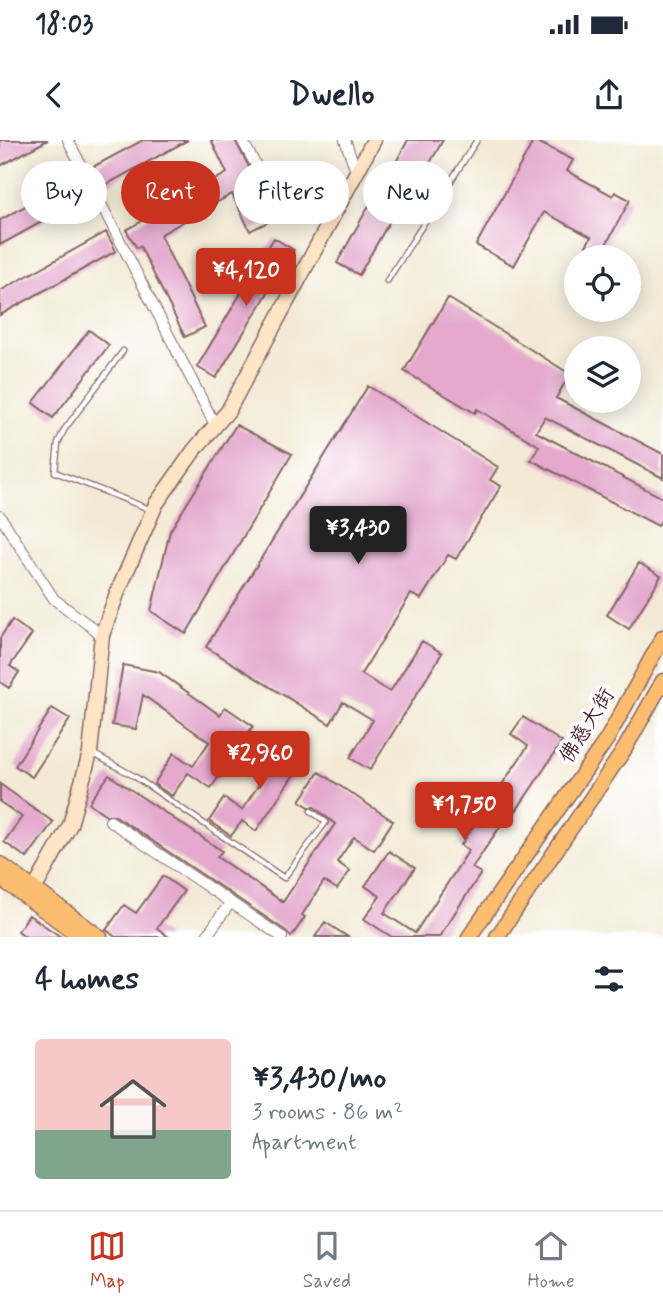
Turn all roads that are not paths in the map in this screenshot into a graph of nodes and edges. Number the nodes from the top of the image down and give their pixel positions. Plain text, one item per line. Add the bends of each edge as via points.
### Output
1 (68, 140) edge
2 (242, 140) edge
3 (345, 140) edge
4 (374, 140) edge
5 (477, 140) edge
6 (254, 161) edge
7 (356, 172) junction
8 (387, 281) dead end
9 (122, 351) dead end
10 (215, 425) junction
11 (153, 511) junction
12 (0, 516) edge
13 (102, 635) junction
14 (663, 637) edge
15 (663, 681) edge
16 (90, 753) junction
17 (311, 811) dead end
18 (110, 821) dead end
19 (0, 864) edge
20 (0, 878) edge
21 (32, 893) junction
22 (230, 903) junction
23 (81, 937) edge
24 (100, 937) edge
25 (206, 937) edge
26 (282, 937) edge
27 (469, 937) edge
28 (497, 937) edge

1 - 10 street
2 - 6 street
3 - 7 street
4 - 7 street
5 - 8 lane
7 - 10 street via 228,411
9 - 11 lane via 64,430 55,472
10 - 11 street
11 - 13 street
12 - 13 street via 54,598
13 - 16 street
14 - 27 main road, 佛慈大街 via 607,739
15 - 28 main road, 佛慈大街 via 624,750
16 - 17 lane via 134,776 284,878 326,822
16 - 21 street via 70,825
18 - 22 street
19 - 21 main road
20 - 21 main road
21 - 23 main road
21 - 24 main road
22 - 25 street
22 - 26 street

